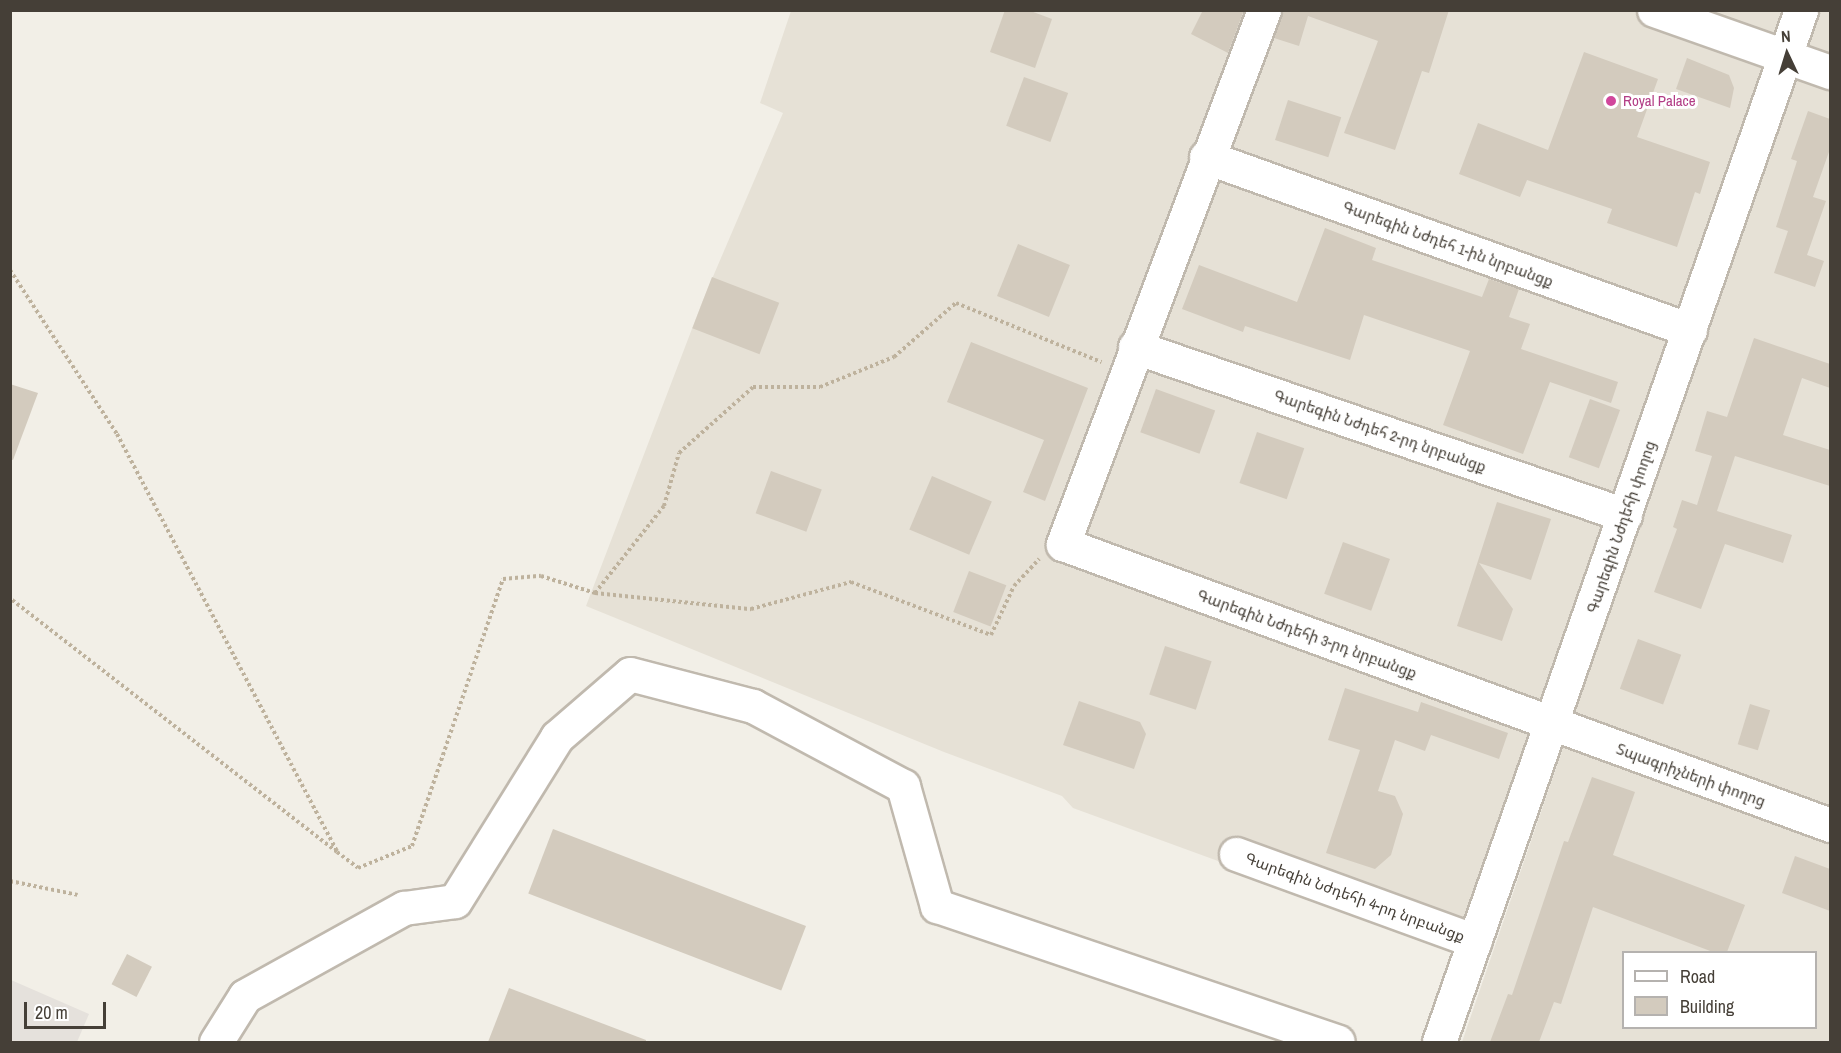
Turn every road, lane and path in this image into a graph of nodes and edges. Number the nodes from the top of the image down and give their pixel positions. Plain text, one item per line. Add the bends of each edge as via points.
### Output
1 (1264, 10) edge
2 (1654, 10) edge
3 (1801, 10) edge
4 (1785, 56) junction
5 (1830, 72) edge
6 (1206, 157) junction
7 (10, 270) edge
8 (1690, 330) junction
9 (1131, 359) junction
10 (1625, 515) junction
11 (1068, 546) junction
12 (595, 593) junction
13 (10, 598) edge
14 (1552, 725) junction
15 (1830, 825) edge
16 (337, 852) junction
17 (1236, 854) dead end
18 (10, 881) edge
19 (78, 895) dead end
20 (1475, 941) junction
21 (216, 1042) edge
22 (1338, 1042) edge
23 (1439, 1042) edge

1 - 6 street
2 - 4 street
3 - 4 street, Գարեգին Նժդեհի փողոց
4 - 5 street
4 - 8 street, Գարեգին Նժդեհի փողոց
6 - 8 street, Գարեգին Նժդեհ 1-ին նրբանցք
6 - 9 street
7 - 16 path via 117,434
8 - 10 street, Գարեգին Նժդեհի փողոց
9 - 10 street, Գարեգին Նժդեհ 2-րդ նրբանցք
9 - 11 street
9 - 12 path via 956,303 894,357 820,387 753,387 679,453 664,506
10 - 14 street, Գարեգին Նժդեհի փողոց
11 - 12 path via 1048,550 1014,586 991,635 851,582 751,609
11 - 14 street, Գարեգին Նժդեհի 3-րդ նրբանցք
12 - 16 path via 541,576 503,579 412,846 358,868
13 - 16 path
14 - 15 street, Տպագրիչների փողոց
14 - 20 street, Գարեգին Նժդեհի փողոց
17 - 20 street, Գարեգին Նժդեհի 4-րդ նրբանցք
18 - 19 path
20 - 23 street, Գարեգին Նժդեհի փողոց
21 - 22 street via 245,996 404,908 455,901 556,737 630,675 753,706 903,786 937,906

